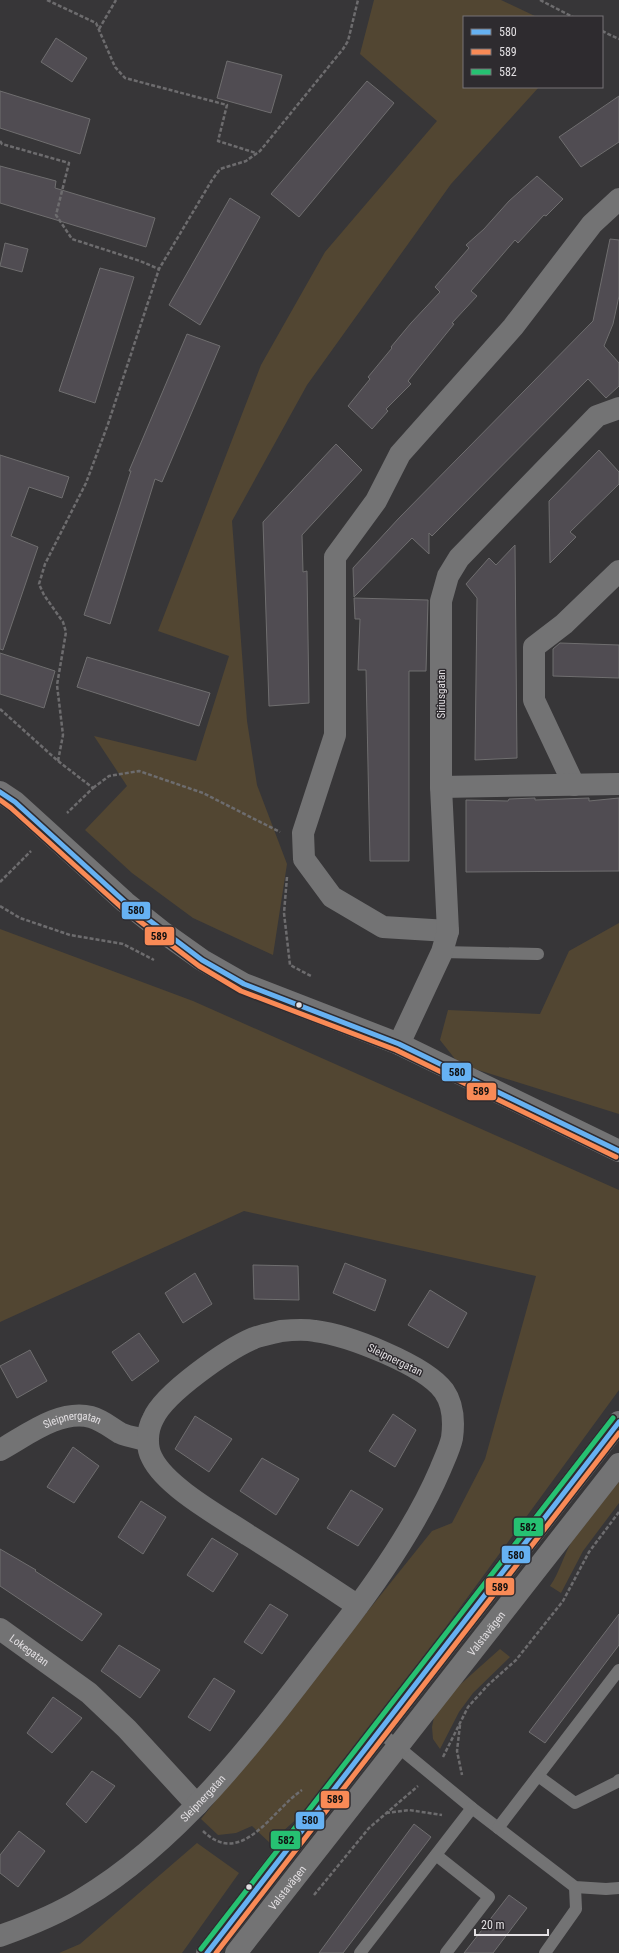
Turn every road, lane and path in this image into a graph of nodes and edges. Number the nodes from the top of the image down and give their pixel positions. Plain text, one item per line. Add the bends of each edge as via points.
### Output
1 (47, 0) edge
2 (116, 0) edge
3 (358, 0) edge
4 (540, 0) edge
5 (571, 16) edge
6 (98, 29) junction
7 (603, 31) edge
8 (619, 39) edge
9 (0, 141) edge
10 (256, 154) junction
11 (619, 199) edge
12 (159, 269) junction
13 (619, 408) edge
14 (619, 571) edge
15 (0, 708) edge
16 (58, 761) junction
17 (619, 784) edge
18 (574, 785) junction
19 (441, 787) junction
20 (93, 788) junction
21 (0, 792) edge
22 (67, 813) dead end
23 (282, 833) dead end
24 (30, 851) dead end
25 (288, 875) dead end
26 (0, 882) edge
27 (0, 906) edge
28 (448, 931) junction
29 (442, 952) junction
30 (538, 954) dead end
31 (154, 960) dead end
32 (311, 976) dead end
33 (400, 1044) junction
34 (619, 1151) edge
35 (619, 1422) edge
36 (147, 1440) junction
37 (0, 1450) edge
38 (619, 1464) edge
39 (619, 1512) edge
40 (358, 1606) junction
41 (0, 1629) edge
42 (619, 1670) edge
43 (380, 1732) junction
44 (397, 1746) junction
45 (443, 1757) dead end
46 (538, 1776) junction
47 (619, 1780) edge
48 (419, 1785) dead end
49 (305, 1788) dead end
50 (472, 1808) junction
51 (192, 1810) junction
52 (498, 1828) junction
53 (436, 1855) junction
54 (575, 1887) junction
55 (619, 1888) edge
56 (310, 1899) dead end
57 (0, 1936) edge
58 (207, 1953) edge
59 (236, 1953) edge
60 (360, 1953) edge
61 (446, 1953) edge
62 (544, 1953) edge

1 - 6 path via 96,23
2 - 6 path
3 - 10 path via 348,42
4 - 5 path
6 - 10 path via 115,68 124,78 227,105 218,142
7 - 8 path
9 - 12 path via 2,144 69,163 56,215 72,239
10 - 12 path via 246,161 220,169
11 - 28 street via 592,224 513,326 400,454 376,501 335,557 335,735 303,833 304,859 332,897 383,927
12 - 16 path via 86,483 46,564 39,584 63,622 66,632 57,685 63,735
13 - 19 street, Siriusgatan via 597,416 459,558 448,576 441,601
14 - 18 street via 564,624 534,647 534,700
15 - 16 path
16 - 20 path
17 - 18 street
18 - 19 street
19 - 28 street, Siriusgatan
20 - 22 path
20 - 23 path via 109,776 139,770 203,793
21 - 33 street via 15,802 125,902 202,960 244,984
24 - 26 path
25 - 32 path via 284,913 290,965
27 - 31 path via 20,918 70,935 122,944
28 - 29 street, Siriusgatan
29 - 30 lane
29 - 33 street, Siriusgatan
33 - 34 street
35 - 43 street, Valstavägen
36 - 37 street, Sleipnergatan via 122,1434 106,1423 89,1417 71,1417 54,1421
36 - 40 street via 152,1458 167,1478 203,1506
36 - 40 street, Sleipnergatan via 152,1419 170,1396 223,1356 254,1338 283,1331 314,1330 352,1340 400,1360 432,1378 446,1394 453,1412 452,1440 428,1498
38 - 44 street, Valstavägen
39 - 45 path via 589,1552 563,1601 516,1660 468,1707
40 - 51 street, Sleipnergatan via 272,1718
41 - 51 street, Lokegatan via 89,1693 127,1729
42 - 46 lane
43 - 44 lane
43 - 58 street, Valstavägen
44 - 50 lane
44 - 59 street, Valstavägen
46 - 47 lane via 575,1803
46 - 52 lane
48 - 56 path via 369,1828
49 - 51 path via 255,1834 232,1845 209,1838
50 - 52 lane
50 - 53 lane
51 - 57 street, Sleipnergatan via 122,1872 81,1900 38,1922
52 - 54 lane
53 - 60 lane
53 - 61 lane via 489,1897
54 - 55 lane
54 - 62 lane via 576,1909

